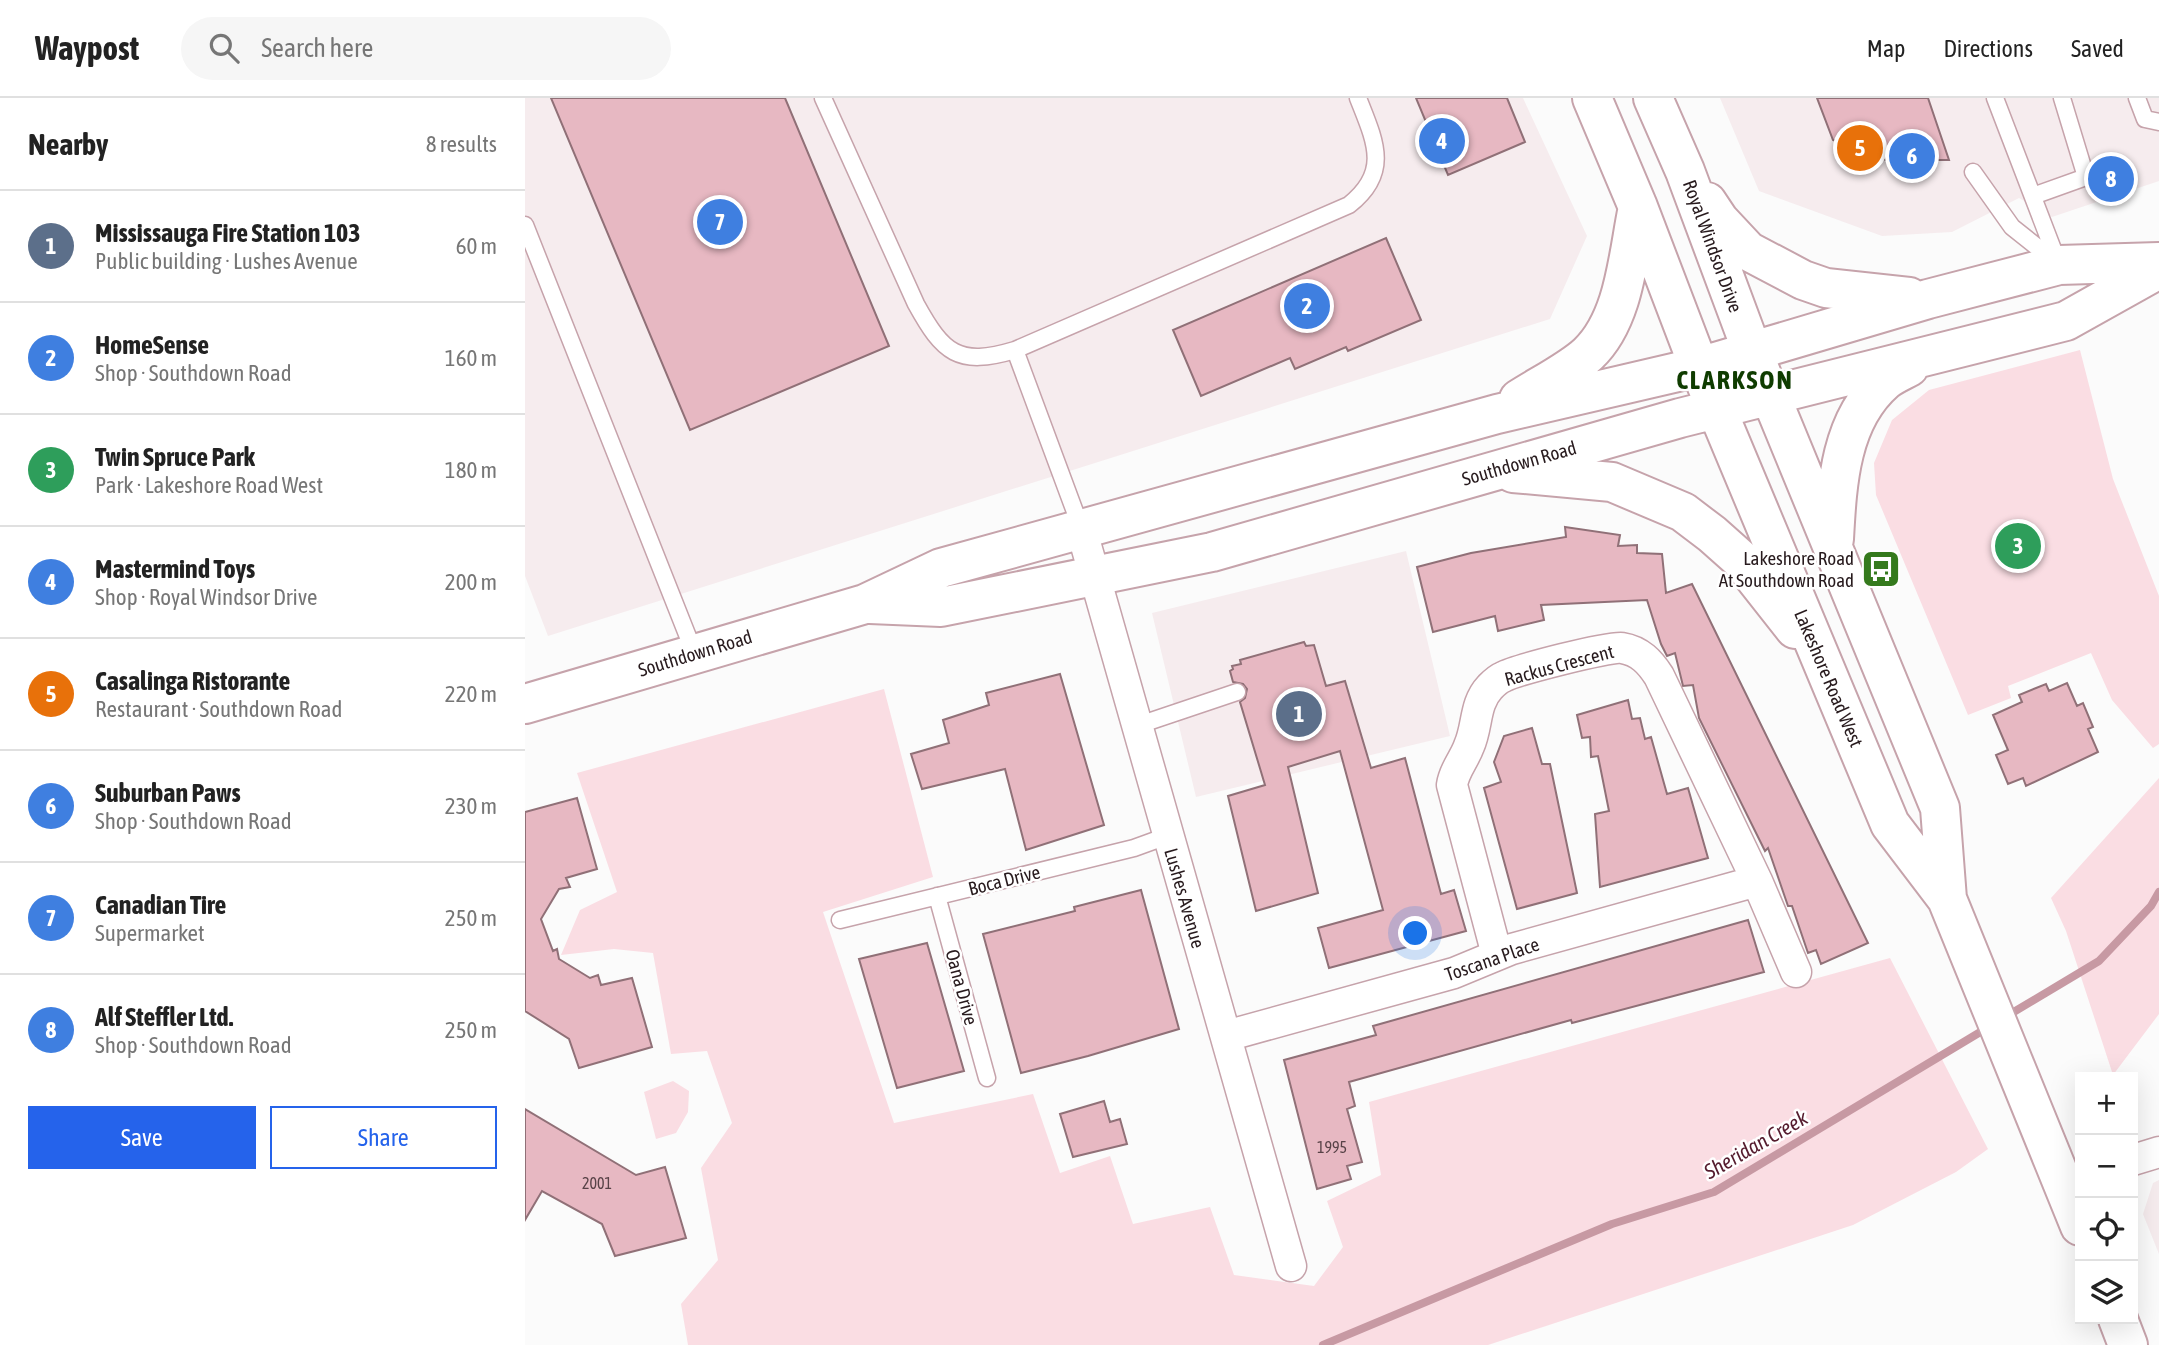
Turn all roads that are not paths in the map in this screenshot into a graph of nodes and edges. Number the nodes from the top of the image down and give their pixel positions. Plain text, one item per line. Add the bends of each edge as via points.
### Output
1 (823, 98) edge
2 (1358, 98) edge
3 (1592, 98) edge
4 (1653, 98) edge
5 (1995, 98) edge
6 (2062, 98) edge
7 (2137, 98) edge
8 (2159, 122) edge
9 (1685, 171) junction
10 (1973, 172) dead end
11 (2033, 196) junction
12 (1638, 207) junction
13 (525, 225) edge
14 (2159, 262) edge
15 (2059, 265) junction
16 (2159, 269) edge
17 (1929, 299) junction
18 (1015, 350) junction
19 (1752, 351) junction
20 (1927, 357) junction
21 (1699, 367) junction
22 (1770, 395) junction
23 (1717, 409) junction
24 (1497, 414) junction
25 (1490, 471) junction
26 (1081, 528) junction
27 (1833, 548) junction
28 (1094, 576) junction
29 (865, 604) junction
30 (694, 652) junction
31 (1822, 663) junction
32 (1237, 692) dead end
33 (525, 704) edge
34 (1136, 726) junction
35 (1167, 836) junction
36 (1757, 881) junction
37 (937, 896) junction
38 (1947, 899) junction
39 (840, 920) dead end
40 (1497, 955) junction
41 (1796, 972) dead end
42 (1226, 1036) junction
43 (987, 1079) dead end
44 (2159, 1152) edge
45 (2138, 1158) edge
46 (2071, 1179) edge
47 (2075, 1200) edge
48 (1291, 1266) dead end
49 (2120, 1324) edge
50 (2128, 1345) edge

1 - 18 lane via 932,334 950,350 969,357 990,358
2 - 18 lane via 1375,147 1376,171 1366,192 1349,205
3 - 12 main road
4 - 9 main road, Royal Windsor Drive
5 - 11 lane
6 - 11 lane via 2087,177
7 - 8 lane via 2145,119
9 - 17 main road via 1719,220 1748,251 1803,280 1826,288
9 - 19 main road, Royal Windsor Drive
10 - 15 lane via 2012,227
11 - 15 lane
12 - 21 main road
12 - 24 main road via 1617,305 1607,330 1587,355
13 - 30 lane
14 - 15 main road, Southdown Road
15 - 17 main road, Southdown Road
16 - 20 main road, Southdown Road via 2066,321
17 - 19 main road, Southdown Road
18 - 26 lane
19 - 21 main road, Southdown Road
19 - 22 main road, Royal Windsor Drive
20 - 22 main road, Southdown Road
20 - 27 main road via 1886,380 1864,407 1847,440
21 - 23 main road, Lakeshore Road West
21 - 24 main road, Southdown Road
22 - 23 main road, Southdown Road
22 - 27 main road, Lakeshore Road West
23 - 25 main road, Southdown Road
23 - 31 main road, Lakeshore Road West
24 - 26 main road, Southdown Road
25 - 28 main road, Southdown Road via 1212,552
25 - 31 main road via 1612,482 1683,512 1738,558
26 - 28 street, Lushes Avenue
26 - 29 main road, Southdown Road via 941,568
27 - 38 main road, Lakeshore Road West via 1940,808
28 - 29 main road, Southdown Road via 941,607
28 - 34 street, Lushes Avenue
29 - 30 main road, Southdown Road
30 - 33 main road, Southdown Road
31 - 38 main road, Lakeshore Road West via 1890,824
32 - 34 lane
34 - 35 street, Lushes Avenue
35 - 37 lane, Boca Drive
35 - 42 street, Lushes Avenue
36 - 40 street, Toscana Place
36 - 40 street, Rackus Crescent via 1648,660 1614,648 1505,675 1479,703 1471,744 1451,785
36 - 41 street, Rackus Crescent
37 - 39 lane, Boca Drive
37 - 43 lane, Oana Drive
38 - 46 main road, Lakeshore Road West via 2020,1078
40 - 42 street, Toscana Place via 1454,973
42 - 48 street, Lushes Avenue
44 - 45 street
46 - 47 main road, Lakeshore Road West
49 - 50 main road

